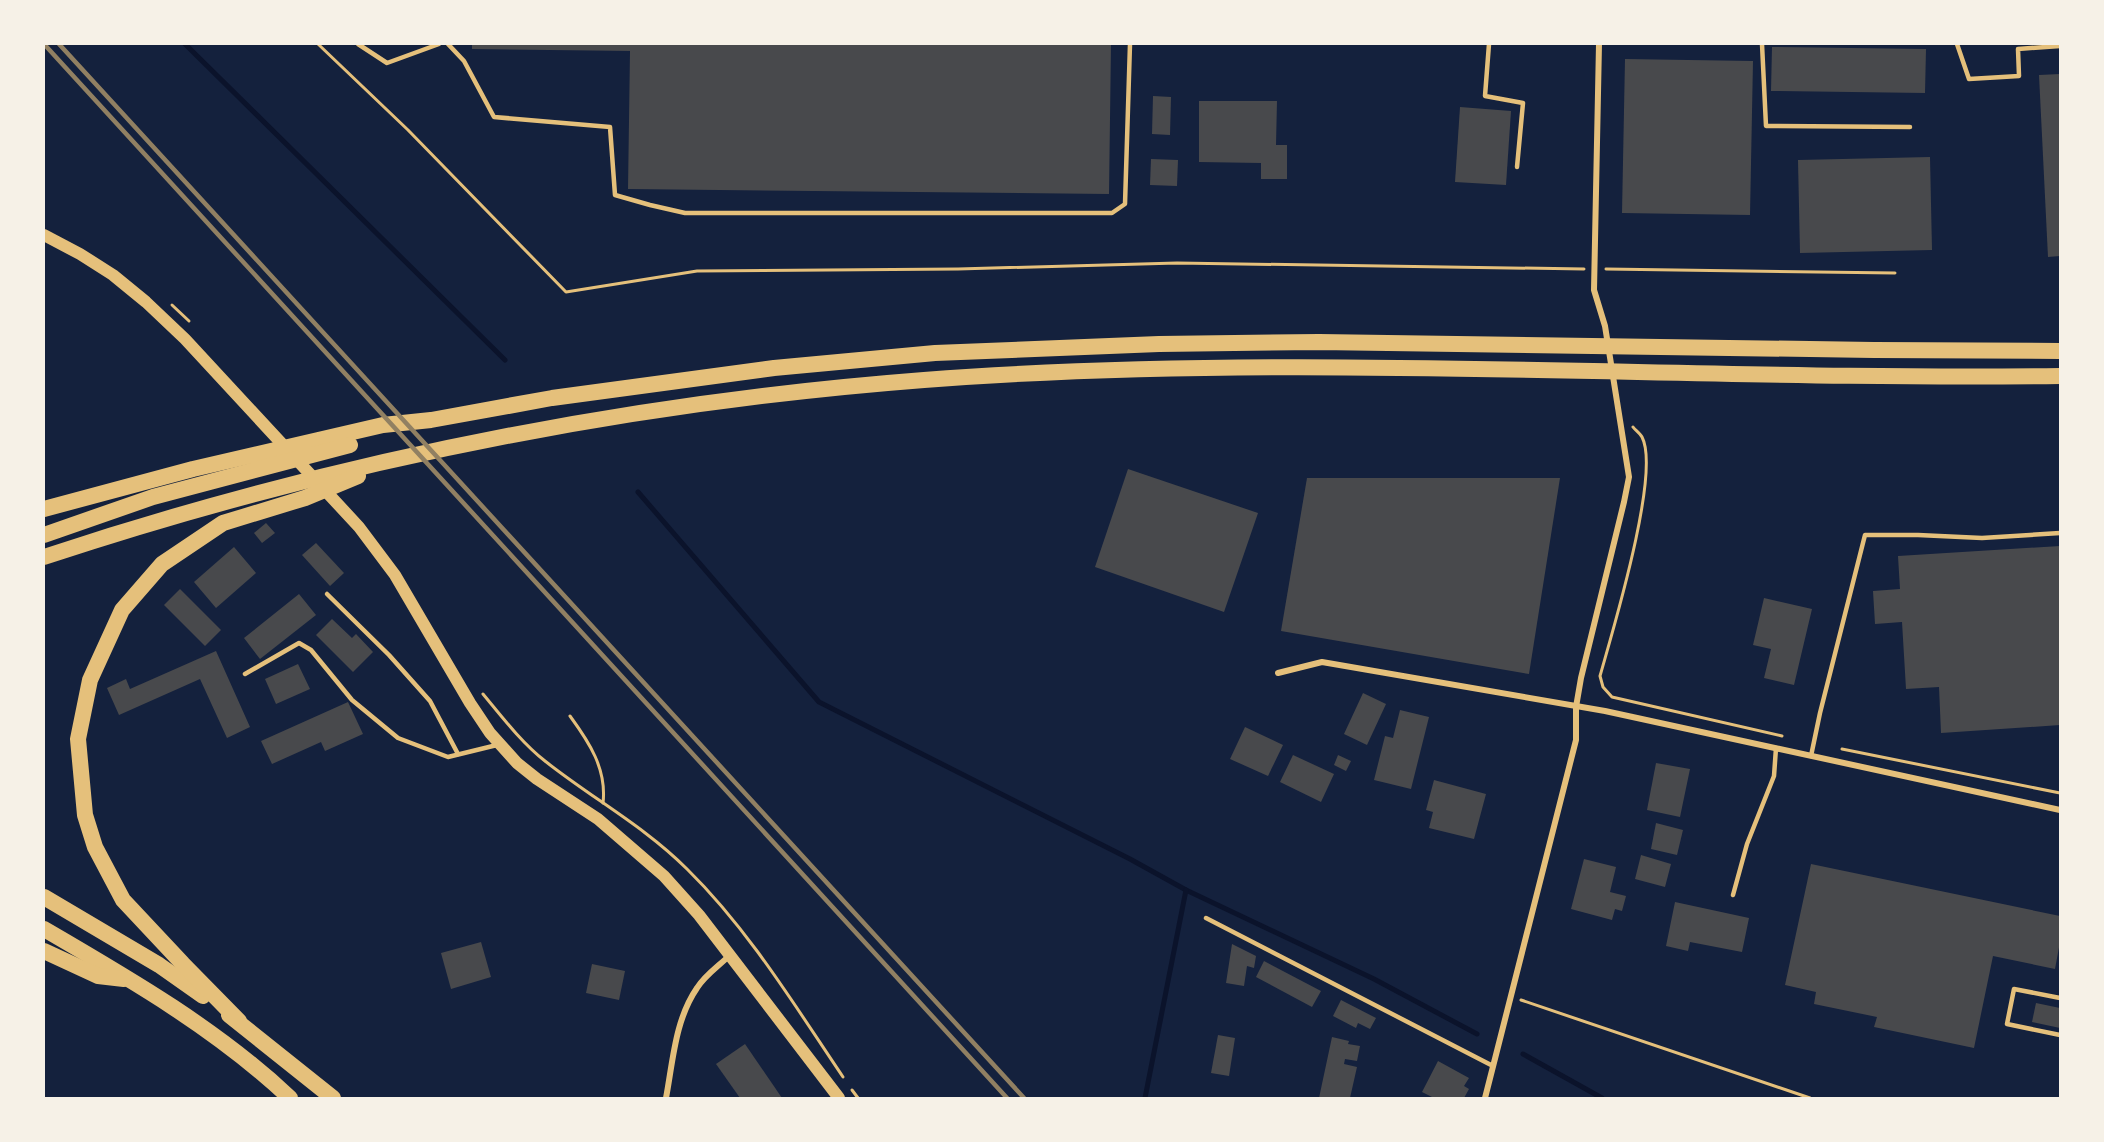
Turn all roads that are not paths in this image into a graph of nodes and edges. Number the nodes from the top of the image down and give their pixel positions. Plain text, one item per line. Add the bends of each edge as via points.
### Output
1 (358, 44) edge
2 (439, 44) edge
3 (448, 44) edge
4 (1130, 44) edge
5 (1489, 44) edge
6 (1599, 44) edge
7 (1762, 44) edge
8 (1957, 44) edge
9 (2061, 46) edge
10 (1910, 127) dead end
11 (1516, 167) dead end
12 (44, 235) edge
13 (2061, 351) edge
14 (2061, 376) edge
15 (273, 458) junction
16 (392, 460) junction
17 (44, 509) edge
18 (2061, 533) edge
19 (44, 535) edge
20 (44, 557) edge
21 (327, 594) dead end
22 (1278, 673) dead end
23 (245, 674) dead end
24 (1576, 706) junction
25 (500, 744) junction
26 (1776, 748) junction
27 (458, 754) junction
28 (1811, 756) junction
29 (2061, 810) edge
30 (1733, 895) dead end
31 (44, 897) edge
32 (1206, 918) dead end
33 (44, 929) edge
34 (44, 951) edge
35 (731, 955) junction
36 (133, 981) junction
37 (2061, 998) edge
38 (238, 1021) junction
39 (2061, 1035) edge
40 (1493, 1066) junction
41 (290, 1098) edge
42 (333, 1098) edge
43 (666, 1098) edge
44 (839, 1098) edge
45 (1485, 1098) edge

1 - 2 lane via 387,63
3 - 4 lane via 464,61 494,117 610,127 615,195 685,213 1112,213 1125,204
5 - 11 lane via 1485,96 1523,103
6 - 24 street via 1594,290 1605,326 1629,477
7 - 10 lane via 1766,126
8 - 9 lane via 1969,79 2019,76 2018,49
12 - 25 main road via 113,275 146,302 359,527 395,575 470,703
13 - 15 highway via 1244,343 946,353 774,368 552,398 431,420 387,436
14 - 16 highway via 1223,368 1082,372 803,391 630,414
15 - 17 highway via 193,469
15 - 19 highway
16 - 20 highway via 117,533
16 - 38 highway via 304,498 223,523 162,564 122,610 90,680 78,738 85,815 95,847 123,900
18 - 28 lane via 1982,538 1865,535
21 - 27 lane via 430,701
22 - 24 street via 1322,662
23 - 27 lane via 299,643 311,650 352,700 398,738 448,757
24 - 26 street
24 - 40 street via 1576,740
25 - 27 lane
25 - 35 main road via 517,763 598,819 664,876
26 - 28 street
26 - 30 lane via 1774,776 1747,844
28 - 29 street
31 - 38 highway via 159,965
32 - 40 lane
33 - 36 highway
34 - 36 highway via 98,976
35 - 43 street via 698,986 687,1006 679,1026
35 - 44 main road
36 - 41 highway via 209,1033
37 - 39 lane via 2014,989 2007,1024
38 - 42 highway
40 - 45 street

